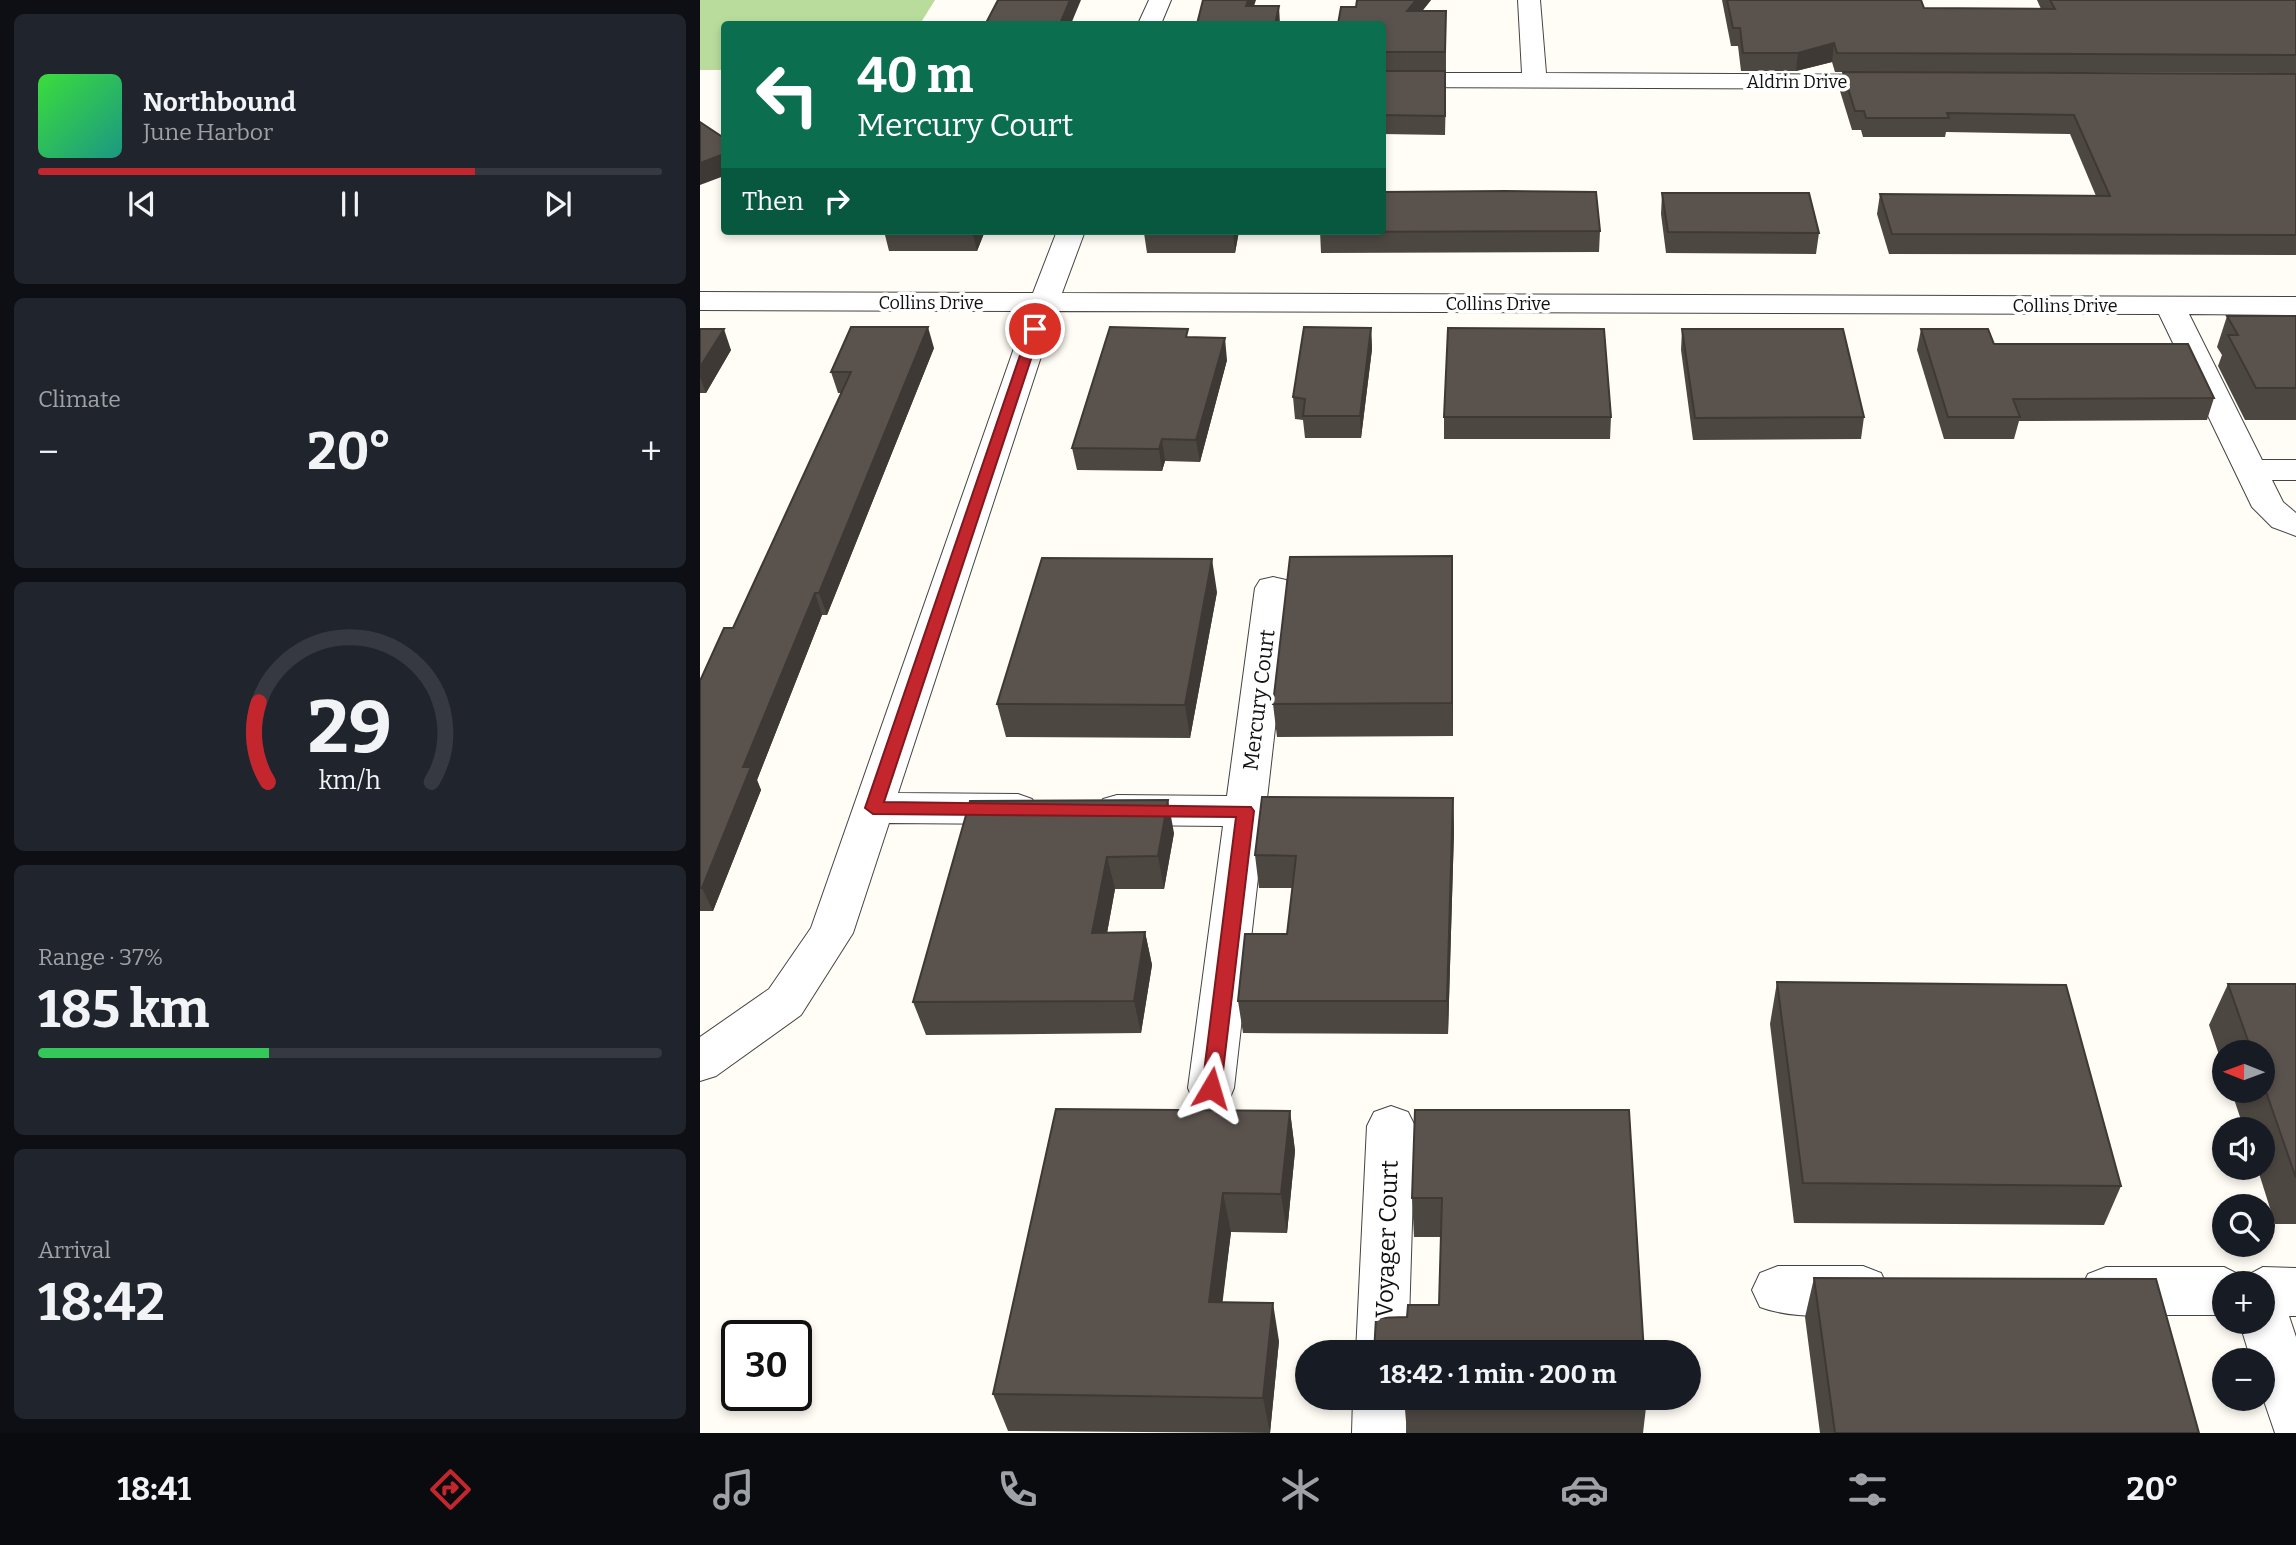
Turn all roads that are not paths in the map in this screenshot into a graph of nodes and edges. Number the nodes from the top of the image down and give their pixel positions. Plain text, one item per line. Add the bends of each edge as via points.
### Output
1 (1160, 0) edge
2 (1529, 0) edge
3 (1151, 21) edge
4 (1386, 80) edge
5 (1535, 82) junction
6 (1923, 82) edge
7 (1070, 235) edge
8 (700, 301) edge
9 (1044, 303) junction
10 (2170, 306) junction
11 (2296, 306) edge
12 (2253, 470) junction
13 (2296, 470) edge
14 (2296, 525) edge
15 (1273, 588) dead end
16 (873, 808) junction
17 (1245, 811) junction
18 (700, 1062) edge
19 (1211, 1088) dead end
20 (1391, 1126) dead end
21 (1778, 1290) dead end
22 (1903, 1290) edge
23 (2057, 1291) edge
24 (2212, 1291) edge
25 (2275, 1291) edge
26 (2296, 1292) edge
27 (2269, 1334) edge
28 (1383, 1340) edge
29 (1380, 1410) edge
30 (2296, 1419) edge
31 (1379, 1433) edge

1 - 3 street
2 - 5 street
4 - 5 street, Aldrin Drive
5 - 6 street, Aldrin Drive
7 - 9 street
8 - 9 street, Collins Drive
9 - 10 street, Collins Drive
9 - 16 street
10 - 11 street, Collins Drive
10 - 12 street
12 - 13 street
12 - 14 street via 2269,507
15 - 17 street, Mercury Court
16 - 17 street
16 - 18 street via 831,933 785,1002
17 - 19 street, Mercury Court
20 - 28 street, Voyager Court
21 - 22 street
23 - 24 street
25 - 26 street
27 - 30 street
29 - 31 street

